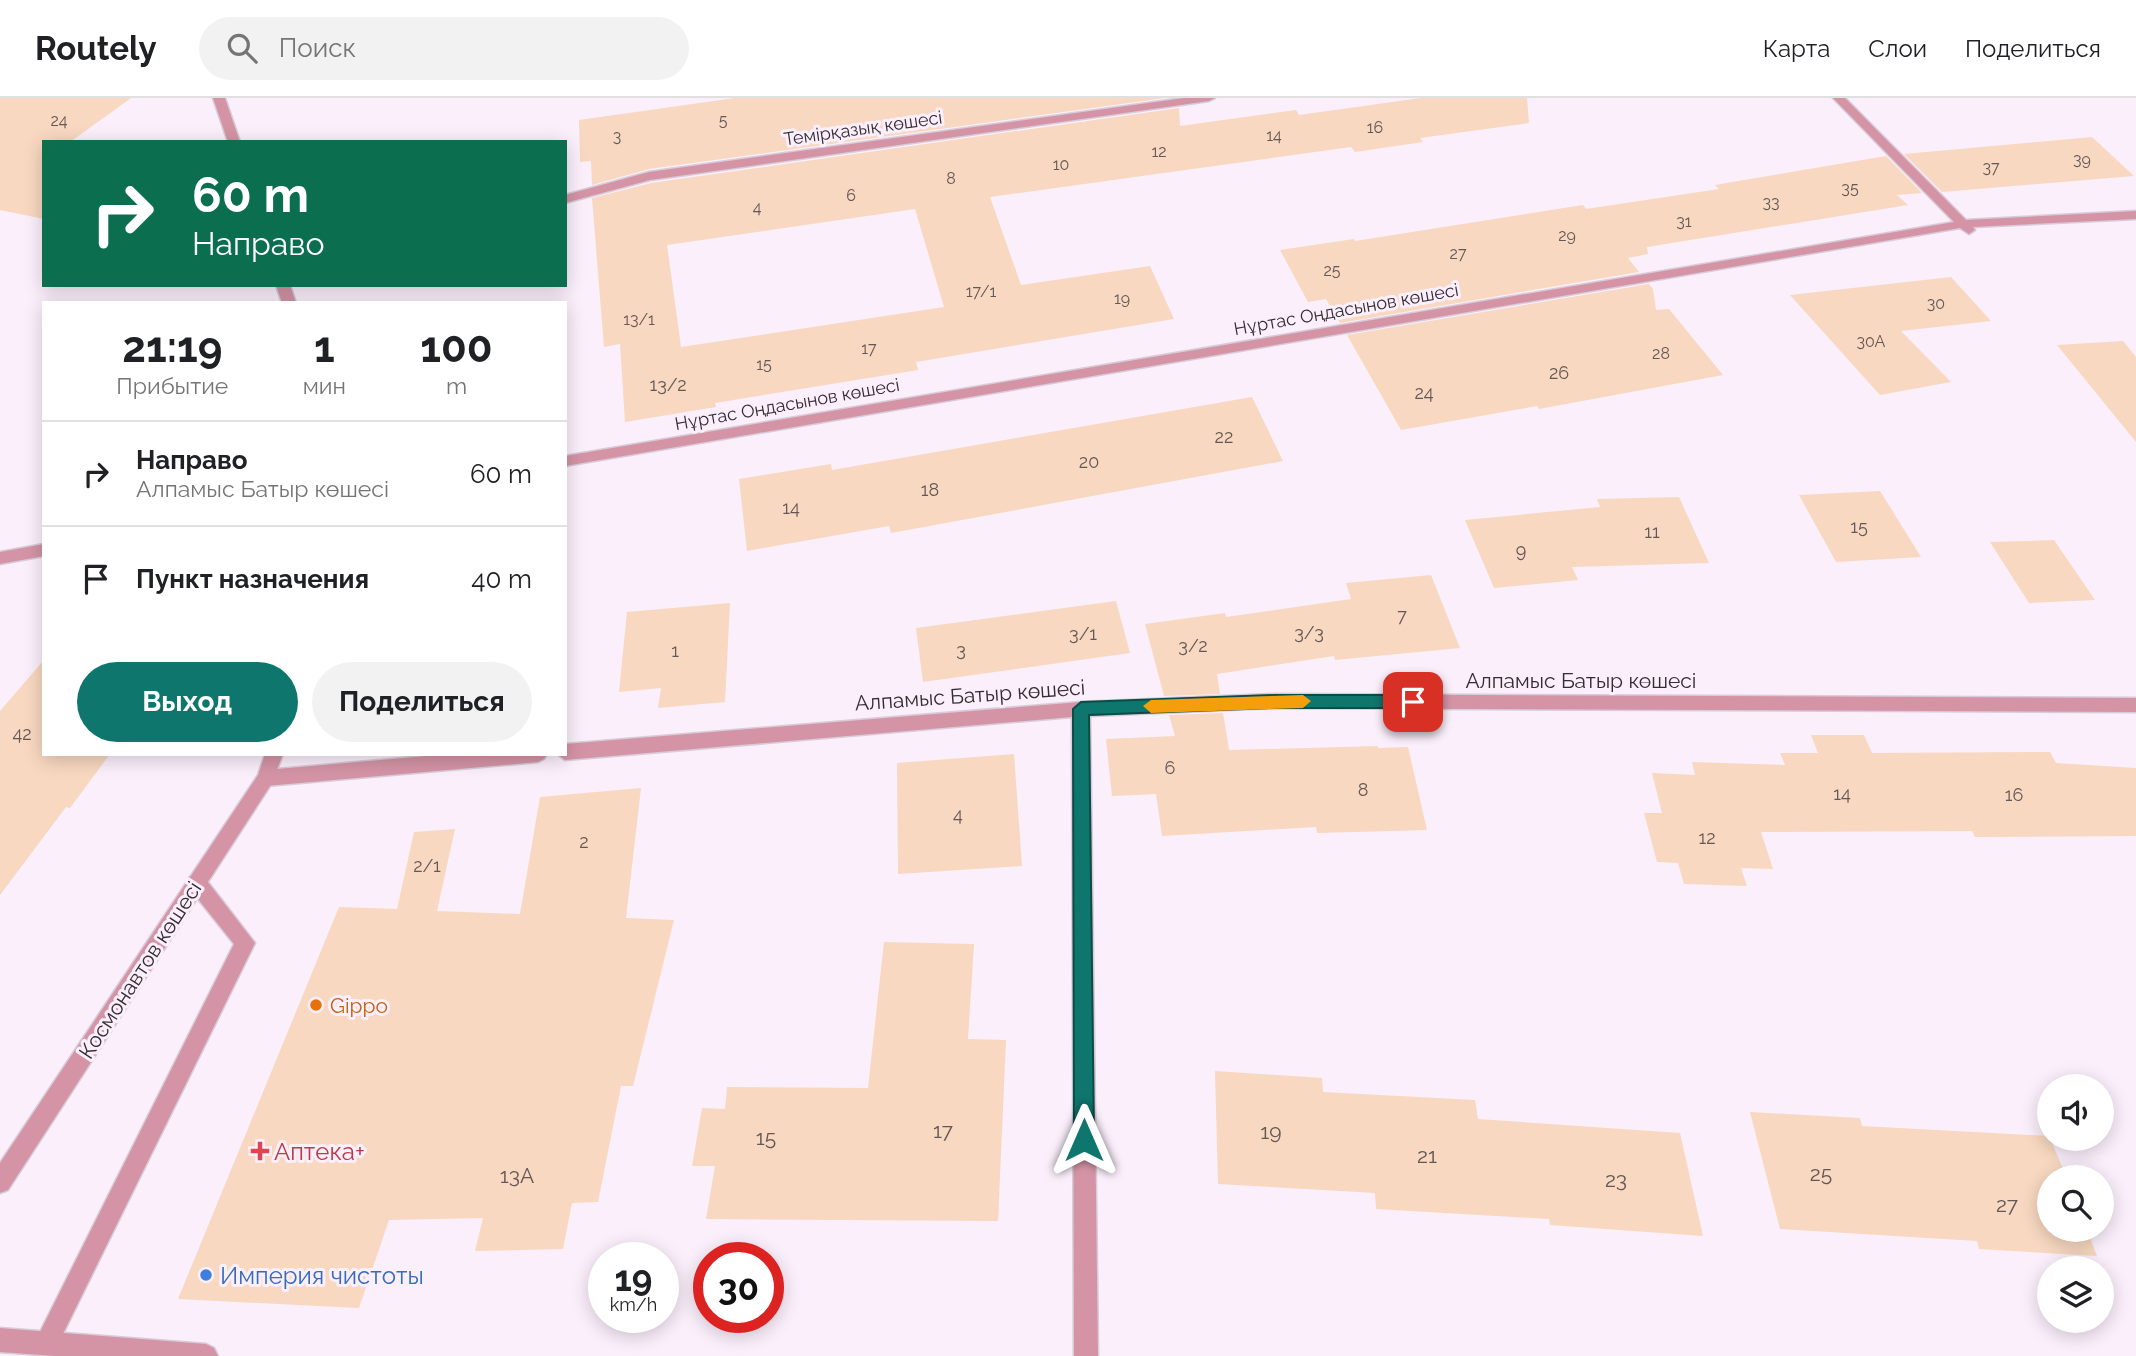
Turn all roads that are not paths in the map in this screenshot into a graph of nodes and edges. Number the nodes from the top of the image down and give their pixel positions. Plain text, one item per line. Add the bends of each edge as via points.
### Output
1 (219, 98) edge
2 (1209, 98) edge
3 (1839, 98) edge
4 (233, 140) edge
5 (567, 199) edge
6 (2136, 215) edge
7 (1968, 229) junction
8 (567, 461) edge
9 (42, 550) edge
10 (0, 558) edge
11 (2136, 705) edge
12 (1081, 709) junction
13 (567, 752) edge
14 (273, 756) edge
15 (515, 756) edge
16 (266, 778) junction
17 (197, 883) junction
18 (0, 1182) edge
19 (0, 1340) edge
20 (47, 1342) junction
21 (206, 1356) edge
22 (1086, 1356) edge

1 - 4 street
2 - 5 street, Темірқазық көшесі via 649,176
3 - 7 street
6 - 7 street, Нұртас Оңдасынов көшесі
7 - 8 street, Нұртас Оңдасынов көшесі
9 - 10 street
11 - 12 street, Алпамыс Батыр көшесі via 1274,701
12 - 13 street, Алпамыс Батыр көшесі
12 - 22 street
14 - 16 street, Космонавтов көшесі
15 - 16 street
16 - 17 street, Космонавтов көшесі
17 - 18 street, Космонавтов көшесі
17 - 20 street via 245,943
19 - 20 street
20 - 21 street

